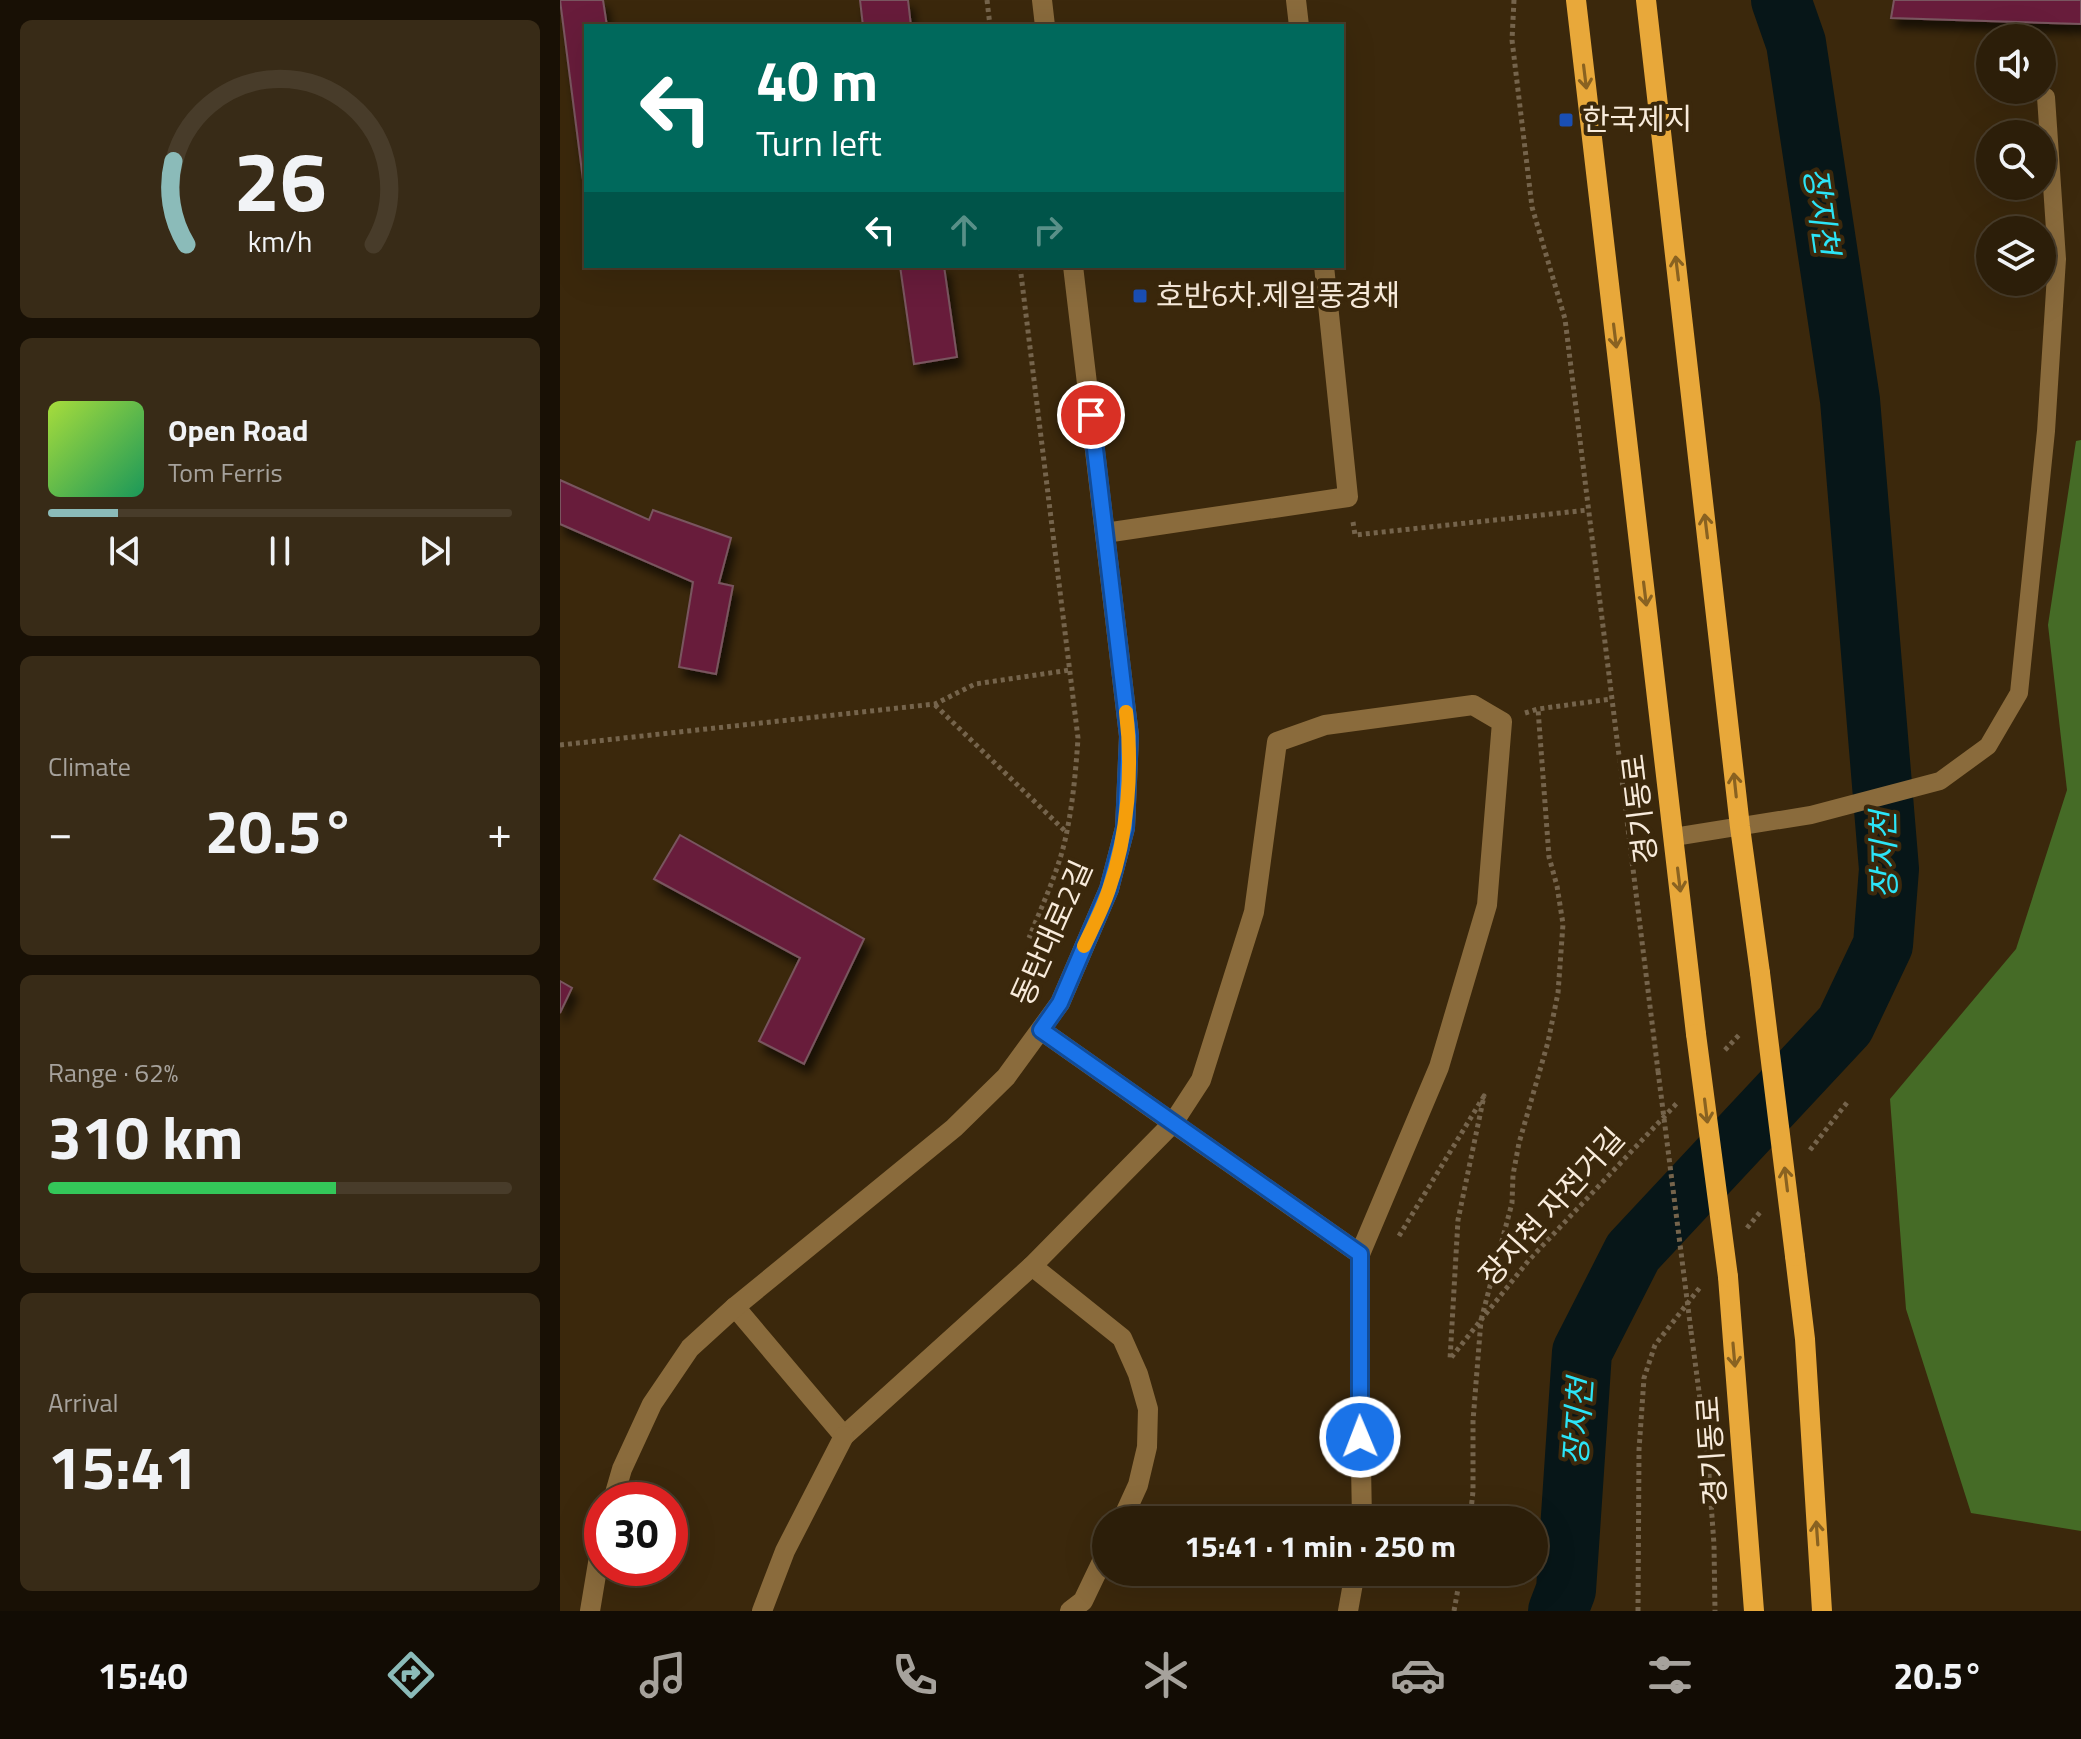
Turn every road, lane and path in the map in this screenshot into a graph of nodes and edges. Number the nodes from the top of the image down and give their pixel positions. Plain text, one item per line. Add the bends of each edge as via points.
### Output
1 (987, 0) edge
2 (1042, 0) edge
3 (1296, 0) edge
4 (1514, 0) edge
5 (1576, 0) edge
6 (1646, 0) edge
7 (990, 24) edge
8 (1045, 24) edge
9 (1299, 24) edge
10 (2046, 104) edge
11 (1020, 268) edge
12 (1073, 268) edge
13 (1324, 268) edge
14 (1348, 497) junction
15 (1588, 510) junction
16 (1105, 533) junction
17 (1070, 670) junction
18 (1611, 699) junction
19 (935, 704) junction
20 (560, 745) edge
21 (1740, 827) junction
22 (1067, 832) junction
23 (1674, 837) junction
24 (1029, 938) dead end
25 (1041, 1030) junction
26 (1740, 1034) dead end
27 (1719, 1057) dead end
28 (1688, 1091) dead end
29 (1849, 1100) dead end
30 (1173, 1123) junction
31 (1801, 1162) dead end
32 (1762, 1210) dead end
33 (1742, 1235) dead end
34 (1360, 1254) junction
35 (1032, 1266) junction
36 (1703, 1284) dead end
37 (735, 1307) junction
38 (1481, 1320) junction
39 (844, 1436) junction
40 (618, 1482) edge
41 (1128, 1506) edge
42 (1362, 1506) edge
43 (1471, 1506) edge
44 (1092, 1582) edge
45 (594, 1586) edge
46 (1352, 1586) edge
47 (1458, 1586) edge
48 (590, 1611) edge
49 (762, 1611) edge
50 (1070, 1611) edge
51 (1348, 1611) edge
52 (1454, 1611) edge
53 (1638, 1611) edge
54 (1715, 1611) edge
55 (1754, 1611) edge
56 (1822, 1611) edge

1 - 7 path
2 - 8 street
3 - 9 street
4 - 15 path via 1512,40 1532,207 1565,319
5 -> 23 main road, 경기동로
21 -> 6 main road
10 - 21 lane via 2057,259 2046,431 2019,693 1988,746 1940,781 1811,815
11 - 17 path
12 - 16 street, 동탄대로2길
13 - 14 street
14 - 15 path via 1355,535
14 - 16 street
15 - 18 path
16 - 25 street, 동탄대로2길 via 1129,736 1125,828 1109,889 1060,1003
17 - 19 path via 975,684
17 - 22 path via 1078,738
18 - 38 path via 1538,709 1549,857 1563,924 1558,993
18 - 54 path, bridge via 1708,1460
19 - 20 path
19 - 22 path
21 - 23 lane
56 -> 21 main road, bridge via 1805,1339
22 - 24 path
23 -> 55 main road, 경기동로, bridge via 1728,1277
25 - 30 street
25 - 37 street, 동탄대로2길 via 1006,1077 954,1128
26 - 27 path
28 - 38 path, 장지천 자전거길 via 1529,1260
29 - 31 path
30 - 34 street
30 - 34 street via 1201,1080 1254,912 1277,742 1325,725 1473,705 1502,722 1487,905 1439,1067
30 - 35 street
32 - 33 path
34 - 38 path via 1385,1260 1484,1096 1458,1220 1450,1359
34 - 42 street
35 - 39 street
35 - 41 street via 1122,1338 1138,1374 1148,1409 1147,1447
36 - 53 path via 1655,1345 1644,1378
37 - 39 street
37 - 40 street, 동탄대로2길 via 690,1348 652,1404
38 - 43 path, 장지천 자전거길
39 - 49 street via 785,1551
44 - 50 street via 1083,1601
45 - 48 street
46 - 51 street
47 - 52 path

